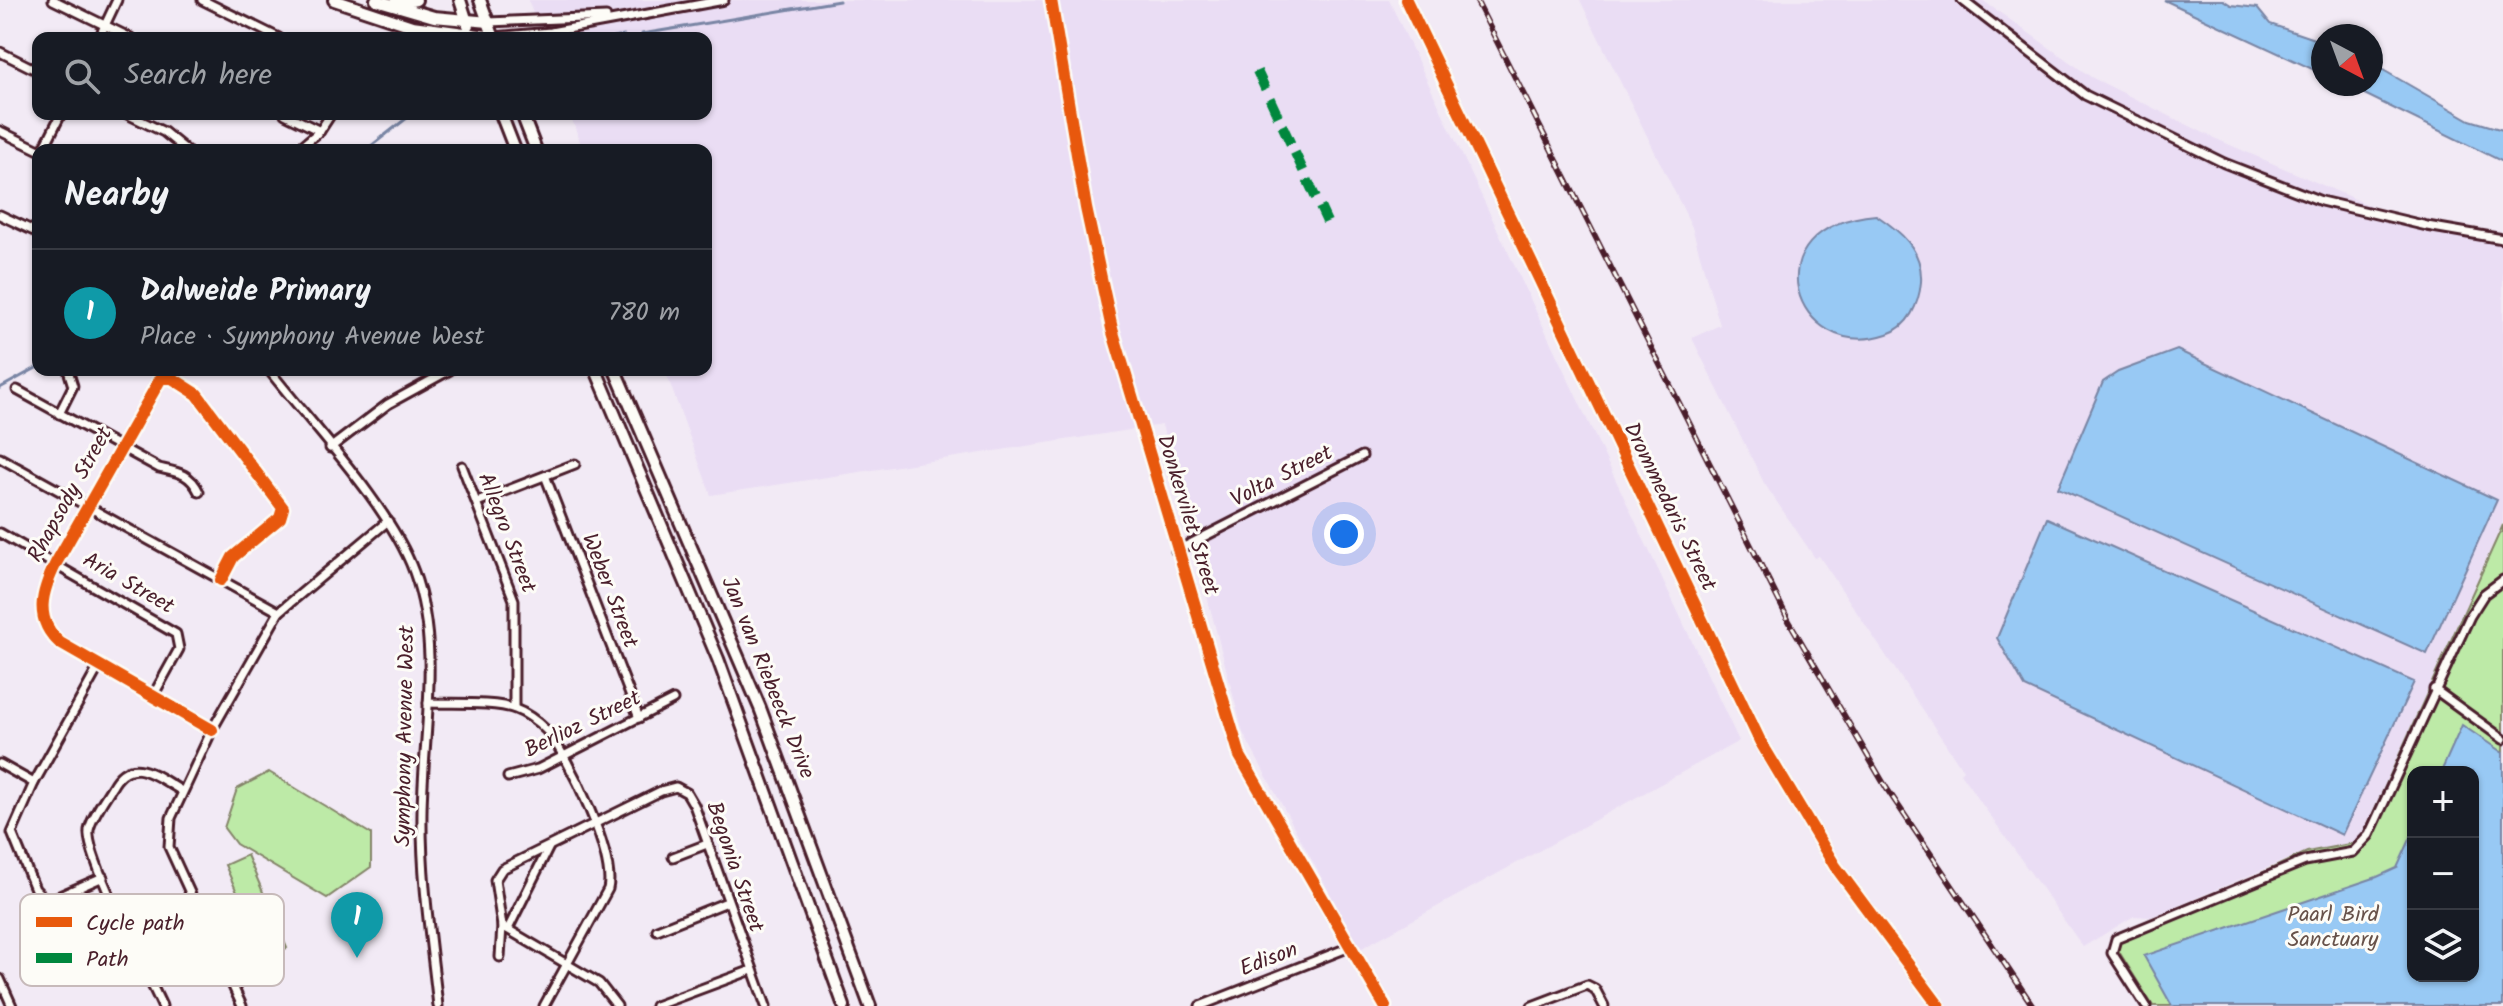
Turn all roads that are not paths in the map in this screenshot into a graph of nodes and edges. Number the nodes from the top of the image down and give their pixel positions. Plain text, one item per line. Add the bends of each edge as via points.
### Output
1 (53, 0) edge
2 (117, 0) edge
3 (202, 0) edge
4 (334, 0) edge
5 (376, 0) edge
6 (416, 0) edge
7 (460, 0) edge
8 (480, 0) edge
9 (724, 0) edge
10 (1051, 0) edge
11 (1406, 0) edge
12 (1962, 0) edge
13 (388, 4) junction
14 (616, 17) junction
15 (467, 22) junction
16 (489, 22) junction
17 (105, 25) junction
18 (102, 32) edge
19 (119, 32) edge
20 (267, 32) edge
21 (439, 32) edge
22 (470, 32) edge
23 (492, 32) edge
24 (551, 32) edge
25 (0, 52) edge
26 (32, 68) edge
27 (58, 120) edge
28 (139, 120) edge
29 (297, 120) edge
30 (327, 120) edge
31 (503, 120) edge
32 (524, 120) edge
33 (0, 131) edge
34 (320, 131) junction
35 (44, 144) edge
36 (181, 144) edge
37 (304, 144) edge
38 (513, 144) edge
39 (534, 144) edge
40 (32, 146) edge
41 (0, 215) edge
42 (32, 230) edge
43 (2503, 239) edge
44 (70, 376) edge
45 (274, 376) edge
46 (439, 376) edge
47 (599, 376) edge
48 (618, 376) edge
49 (17, 390) dead end
50 (59, 414) junction
51 (120, 447) junction
52 (330, 448) junction
53 (1362, 456) dead end
54 (0, 458) edge
55 (575, 464) dead end
56 (462, 466) dead end
57 (546, 478) junction
58 (199, 492) dead end
59 (477, 502) junction
60 (88, 505) junction
61 (388, 521) junction
62 (0, 533) edge
63 (1176, 551) junction
64 (56, 563) junction
65 (221, 580) junction
66 (2503, 580) edge
67 (279, 612) junction
68 (99, 666) junction
69 (2434, 689) junction
70 (153, 696) junction
71 (673, 700) dead end
72 (428, 703) junction
73 (514, 708) junction
74 (639, 718) junction
75 (212, 730) junction
76 (2503, 739) edge
77 (563, 757) junction
78 (0, 764) edge
79 (508, 777) dead end
80 (34, 783) junction
81 (182, 791) junction
82 (594, 824) junction
83 (707, 844) junction
84 (550, 845) junction
85 (673, 857) dead end
86 (103, 877) junction
87 (39, 894) edge
88 (64, 894) edge
89 (111, 894) edge
90 (191, 894) edge
91 (727, 902) junction
92 (505, 928) junction
93 (657, 930) dead end
94 (1350, 947) junction
95 (500, 957) dead end
96 (567, 963) junction
97 (752, 970) junction
98 (0, 979) edge
99 (153, 986) edge
100 (233, 986) edge
101 (686, 995) junction
102 (12, 1006) edge
103 (162, 1006) edge
104 (242, 1006) edge
105 (438, 1006) edge
106 (544, 1006) edge
107 (617, 1006) edge
108 (655, 1006) edge
109 (690, 1006) edge
110 (766, 1006) edge
111 (844, 1006) edge
112 (870, 1006) edge
113 (1200, 1006) edge
114 (1385, 1006) edge
115 (1532, 1006) edge
116 (1604, 1006) edge
117 (1939, 1006) edge
118 (2146, 1006) edge

1 - 17 street
2 - 17 street
3 - 20 street
4 - 21 main road
5 - 13 main road
6 - 13 main road
7 - 15 main road
8 - 16 main road
9 - 14 street
10 - 63 street, Donkervilet Street via 1095,259
11 - 117 main road, Drommedaris Street via 1760,741 1835,866
12 - 43 street via 2085,95 2224,163 2321,201
13 - 15 main road
14 - 16 street
14 - 24 street
15 - 16 main road
15 - 22 main road
16 - 23 main road
17 - 18 street
17 - 19 street
25 - 26 street
27 - 35 street
28 - 36 street
29 - 34 street
30 - 34 street
31 - 38 main road
32 - 39 main road
33 - 40 street
34 - 37 street
41 - 42 street
44 - 50 street via 73,386
45 - 52 street, Symphony Avenue West
46 - 52 street via 388,404
47 - 111 main road, Jan van Riebeeck Drive via 723,673
48 - 112 main road, Jan van Riebeeck Drive via 760,708
49 - 50 street
50 - 51 street
51 - 58 street via 159,468 180,471
51 - 60 street, Rhapsody Street
51 - 65 street, Rhapsody Street via 157,382 172,378 192,389 283,508 280,518 233,557
52 - 61 street, Symphony Avenue West
53 - 63 street, Volta Street
54 - 60 street
55 - 57 street
56 - 59 street, Allegro Street
57 - 59 street
57 - 74 street, Weber Street
59 - 73 street, Allegro Street via 517,610
60 - 64 street, Rhapsody Street
60 - 65 street
61 - 67 street
61 - 72 street, Symphony Avenue West via 414,571 423,602 429,641
62 - 64 street, Aria Street
63 - 94 street, Donkervilet Street via 1240,756
64 - 68 street, Rhapsody Street via 41,599 45,621 60,643
64 - 70 street, Aria Street via 176,634 179,649
65 - 67 street
66 - 69 street via 2475,606
67 - 75 street
68 - 70 street, Rhapsody Street
68 - 80 street
69 - 76 street
69 - 118 street via 2360,847 2305,861 2116,939 2112,953
70 - 75 street, Rhapsody Street
71 - 74 street, Berlioz Street
72 - 73 street
72 - 105 street, Symphony Avenue West via 422,844
73 - 77 street via 546,731
74 - 77 street, Berlioz Street
75 - 81 street
77 - 79 street, Berlioz Street
77 - 82 street
78 - 80 street
80 - 87 street via 12,833
81 - 86 street via 135,767 117,776 89,829
81 - 90 street via 171,818 169,847
82 - 83 street, Begonia Street via 676,787 690,797
82 - 84 street
82 - 96 street via 610,880
83 - 85 street
83 - 91 street, Begonia Street
84 - 92 street
84 - 92 street via 498,874
86 - 88 street
86 - 89 street
91 - 93 street
91 - 97 street, Begonia Street
92 - 95 street
92 - 96 street
94 - 113 street, Edison
94 - 114 street, Donkervilet Street
96 - 106 street
96 - 107 street via 607,989
97 - 101 street
97 - 110 street, Begonia Street
98 - 102 street
99 - 103 street
100 - 104 street
101 - 108 street
101 - 109 street
115 - 116 street via 1587,985

